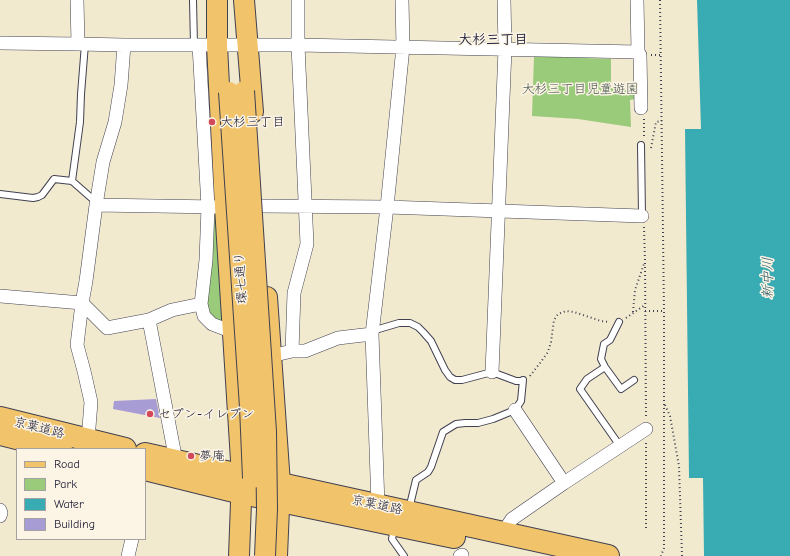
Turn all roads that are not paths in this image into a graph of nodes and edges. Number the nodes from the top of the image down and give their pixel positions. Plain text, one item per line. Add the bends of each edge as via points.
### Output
1 (78, 0) edge
2 (193, 0) edge
3 (217, 0) edge
4 (222, 0) edge
5 (240, 0) edge
6 (244, 0) edge
7 (298, 0) edge
8 (402, 0) edge
9 (504, 0) edge
10 (637, 0) edge
11 (0, 43) edge
12 (82, 44) junction
13 (124, 45) junction
14 (221, 45) junction
15 (298, 45) junction
16 (403, 47) junction
17 (505, 49) junction
18 (638, 52) junction
19 (236, 92) junction
20 (641, 108) dead end
21 (641, 145) dead end
22 (72, 181) junction
23 (0, 194) edge
24 (96, 203) junction
25 (261, 206) junction
26 (305, 206) junction
27 (216, 207) junction
28 (387, 207) junction
29 (499, 211) junction
30 (642, 216) joint
31 (0, 296) edge
32 (82, 303) junction
33 (201, 304) junction
34 (148, 320) junction
35 (619, 322) road end
36 (233, 332) junction
37 (372, 333) junction
38 (292, 351) junction
39 (271, 356) junction
40 (604, 367) junction
41 (492, 372) junction
42 (634, 380) dead end
43 (515, 410) junction
44 (0, 418) edge
45 (646, 428) road end
46 (0, 434) edge
47 (88, 440) junction
48 (620, 446) junction
49 (57, 448) edge
50 (122, 448) edge
51 (176, 461) junction
52 (146, 469) edge
53 (564, 482) junction
54 (242, 484) junction
55 (279, 492) junction
56 (378, 505) junction
57 (0, 510) edge
58 (0, 516) edge
59 (401, 518) junction
60 (507, 534) junction
61 (132, 540) edge
62 (128, 556) edge
63 (239, 556) edge
64 (251, 556) edge
65 (265, 556) edge
66 (277, 556) edge
67 (404, 556) edge
68 (545, 556) edge
69 (608, 556) edge

1 - 12 street
2 - 14 lane
3 - 14 main road
4 - 14 main road, 環七通り
5 - 14 main road, 環七通り
6 - 14 main road
7 - 15 street
8 - 16 street
9 - 17 street
10 - 18 street
11 - 12 street
12 - 13 street
12 - 22 lane via 80,122
13 - 14 street
13 - 24 street via 115,122 103,162
14 - 15 street
14 - 19 main road, 環七通り
14 - 25 main road
14 - 27 main road
15 - 16 street
15 - 26 street
16 - 17 street
16 - 28 street
17 - 18 street
17 - 29 street
18 - 20 street
19 - 64 main road, 環七通り, bridge via 253,458
19 - 65 main road, 環七通り, bridge via 266,432
21 - 30 lane
22 - 23 lane via 54,179 38,197
22 - 24 lane
24 - 27 street
24 - 32 street
25 - 26 street
25 - 39 main road
26 - 28 street
26 - 38 street via 307,244 294,293
27 - 33 street
27 - 36 main road
28 - 29 street
28 - 37 street
29 - 30 street
29 - 41 street
31 - 32 street
32 - 34 street via 107,328
32 - 47 street via 77,345 91,402
33 - 34 street via 172,310
33 - 36 street via 204,316 212,324
34 - 51 street
35 - 40 lane via 610,340 604,344 601,359
36 - 54 main road
37 - 38 street via 338,338 305,352
37 - 41 lane via 399,322 410,323 418,327 431,341 445,370 455,380
37 - 56 street
38 - 39 street
39 - 55 main road
40 - 42 lane via 621,389
40 - 48 lane via 587,379 580,389
41 - 43 lane via 522,381 521,401
43 - 53 street
43 - 59 lane via 478,423 456,424 443,432 431,467 416,480
44 - 47 highway, 京葉道路
45 - 48 street
46 - 49 highway, 京葉道路
47 - 50 highway, 京葉道路
48 - 53 street
51 - 52 highway, 京葉道路
51 - 54 highway, 京葉道路
52 - 54 highway, 京葉道路
53 - 60 street via 512,519
54 - 55 highway, 京葉道路
54 - 63 main road
55 - 56 highway, 京葉道路
55 - 59 highway, 京葉道路
55 - 66 main road
56 - 59 highway, 京葉道路
57 - 58 street
59 - 60 highway, 京葉道路
59 - 67 lane via 392,539
59 - 68 highway, 京葉道路
60 - 69 highway, 京葉道路
61 - 62 street

